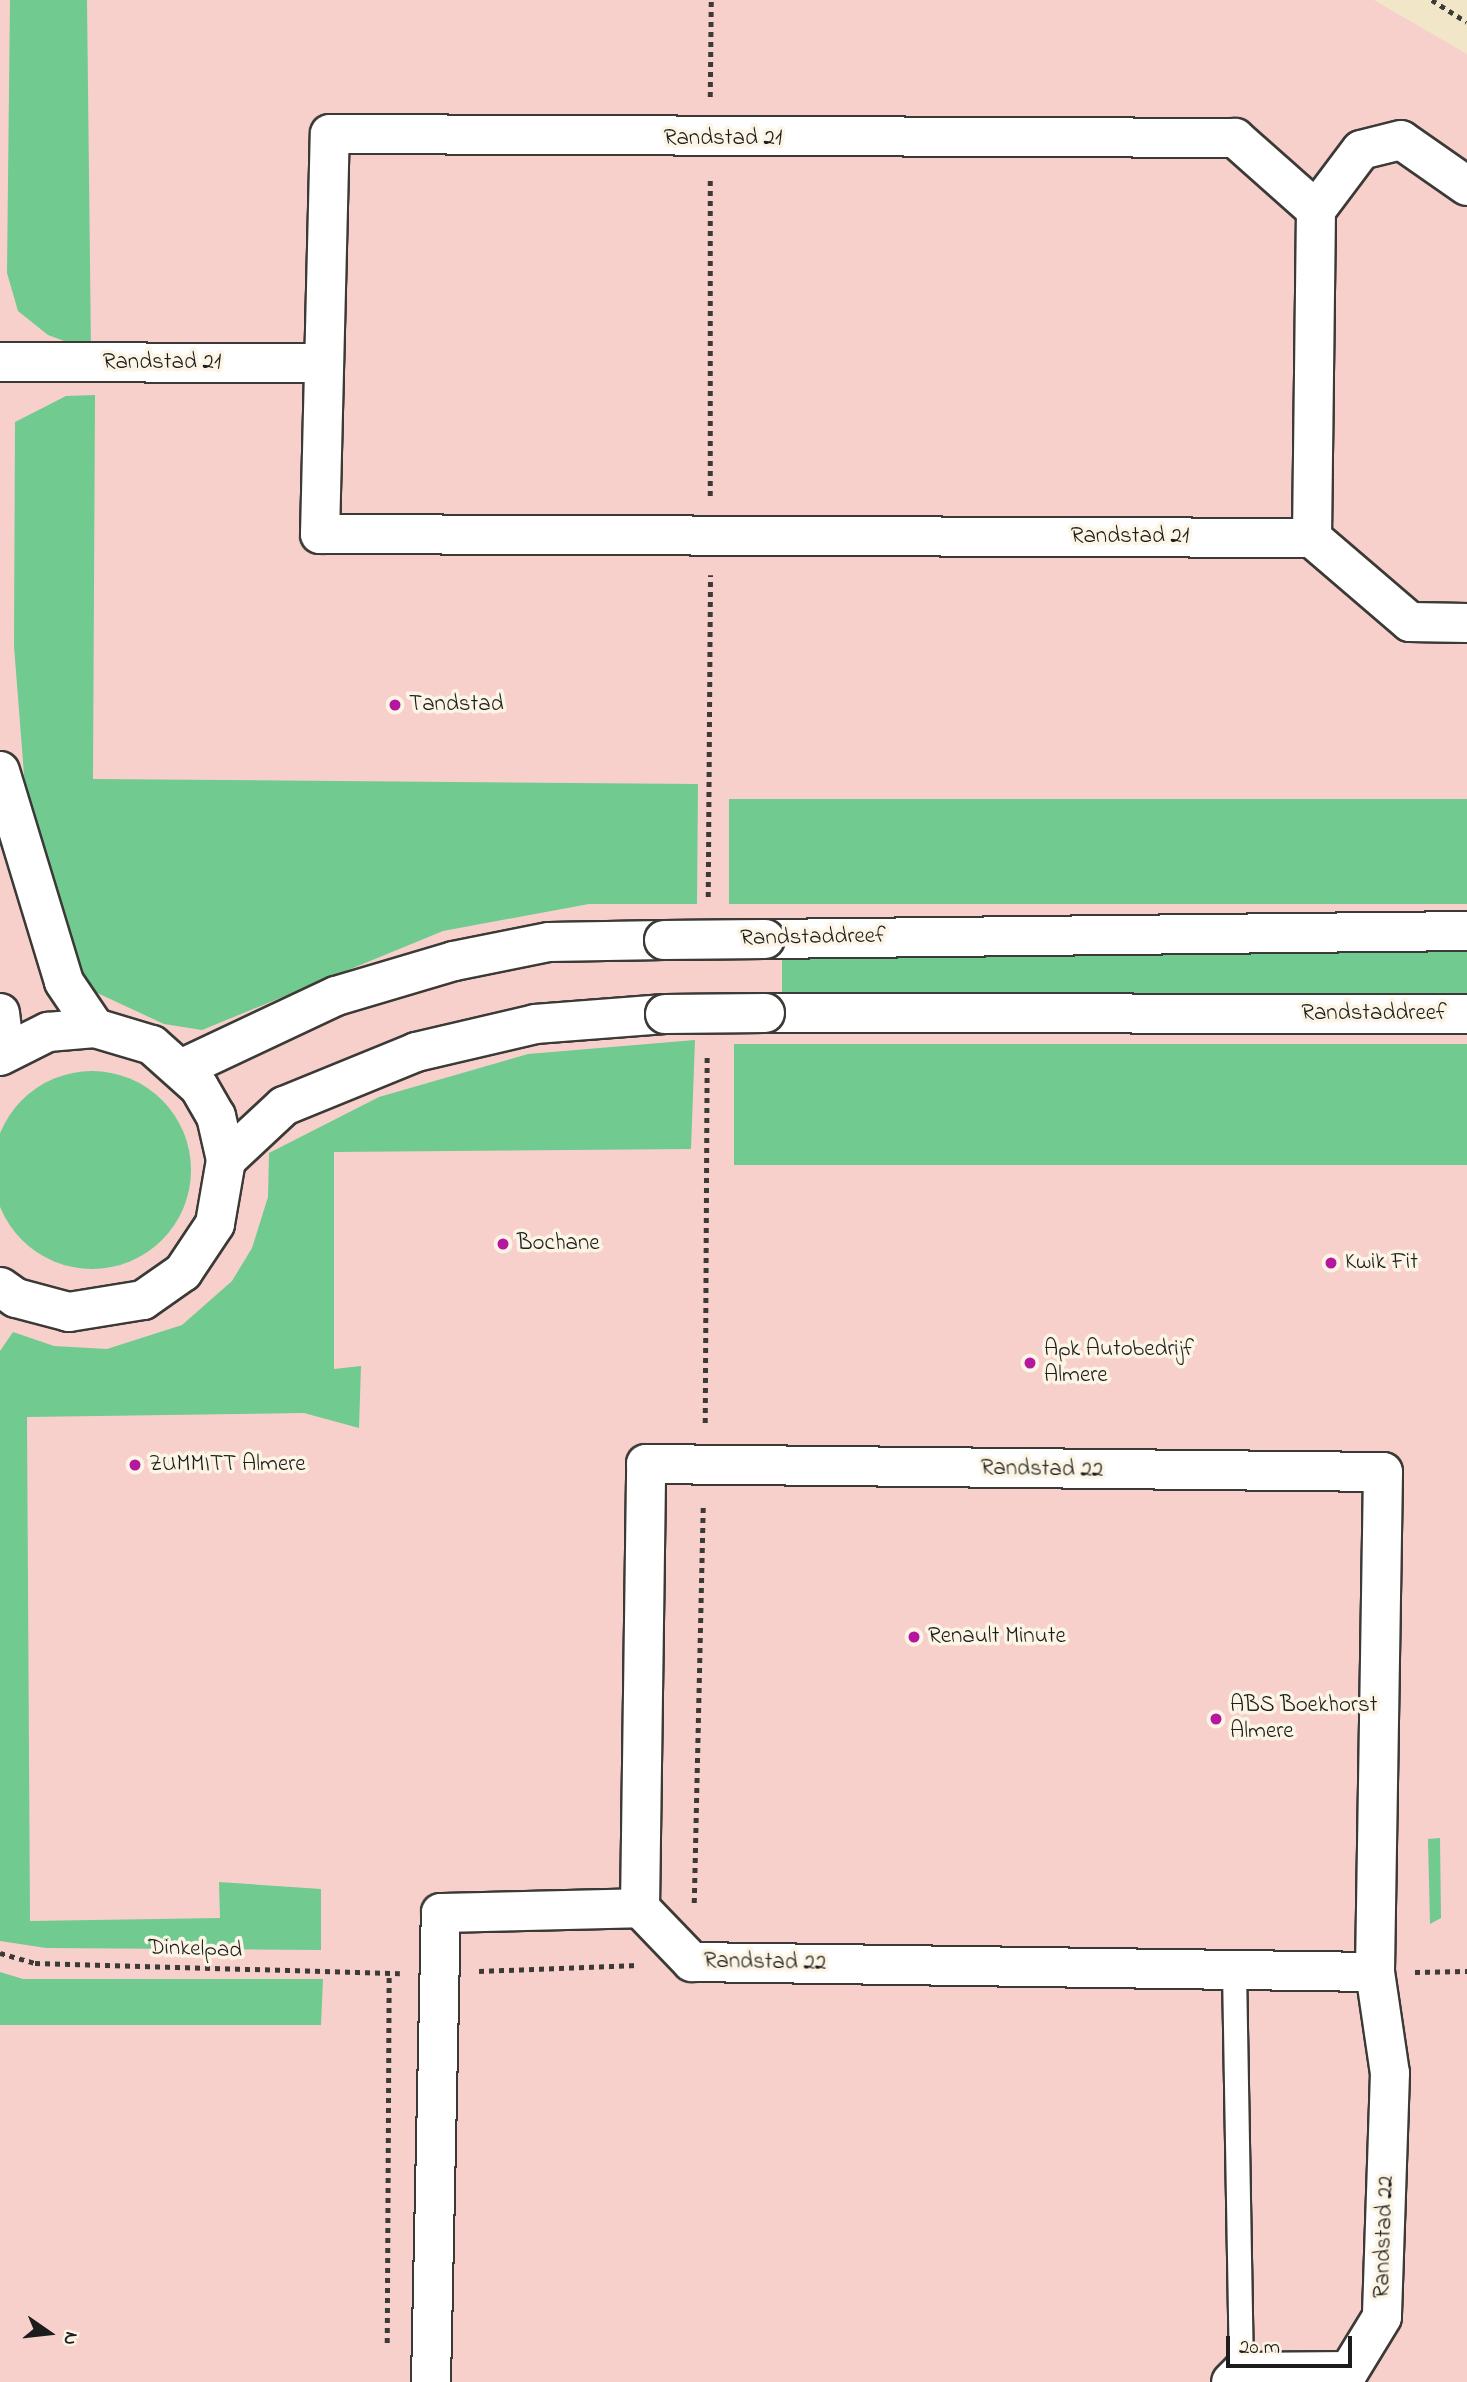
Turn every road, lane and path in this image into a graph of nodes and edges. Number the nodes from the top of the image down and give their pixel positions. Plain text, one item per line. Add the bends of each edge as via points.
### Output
1 (710, 0) edge
2 (1433, 0) edge
3 (1467, 22) edge
4 (710, 140) junction
5 (1467, 186) edge
6 (1317, 211) junction
7 (0, 362) edge
8 (324, 363) junction
9 (710, 535) junction
10 (1312, 538) junction
11 (1467, 623) edge
12 (0, 771) edge
13 (708, 897) dead end
14 (1467, 931) edge
15 (0, 1013) edge
16 (1467, 1014) edge
17 (95, 1028) junction
18 (707, 1038) dead end
19 (2, 1054) edge
20 (183, 1068) junction
21 (226, 1160) junction
22 (5, 1300) edge
23 (704, 1463) junction
24 (640, 1909) junction
25 (0, 1953) edge
26 (692, 1962) junction
27 (1234, 1970) junction
28 (1467, 1971) edge
29 (1375, 1972) junction
30 (389, 1973) junction
31 (441, 1973) junction
32 (387, 2355) dead end
33 (1236, 2377) edge
34 (431, 2382) edge

1 - 4 path
2 - 3 path
4 - 6 street, Randstad 21 via 1235,138
4 - 8 street, Randstad 21 via 330,134
4 - 9 path
5 - 6 street via 1401,140 1361,150
6 - 10 street
7 - 8 street, Randstad 21
8 - 9 street, Randstad 21 via 320,534
9 - 10 street, Randstad 21
9 - 13 path
10 - 11 street via 1410,622
12 - 17 street via 64,982
14 - 20 street, Randstaddreef, bridge via 549,942 454,961 336,996
15 - 19 street
16 - 21 street, Randstaddreef, bridge via 665,1014 535,1024 416,1052 284,1106
17 - 19 street via 48,1032
17 - 20 street via 152,1045
18 - 23 path
20 - 21 street via 216,1116
21 - 22 street via 215,1224 183,1272 143,1300 102,1312 69,1312
23 - 24 street, Randstad 22 via 646,1464
23 - 26 path
23 - 29 street, Randstad 22 via 1383,1472
24 - 26 street, Randstad 22
24 - 31 street via 441,1913
25 - 30 path, Dinkelpad via 35,1963
26 - 27 street, Randstad 22
26 - 31 path, Dinkelpad
27 - 29 street, Randstad 22
27 - 33 lane
28 - 29 path
29 - 33 street, Randstad 22 via 1390,2073 1382,2317 1349,2371
30 - 31 path, Dinkelpad
30 - 32 path
31 - 34 street

